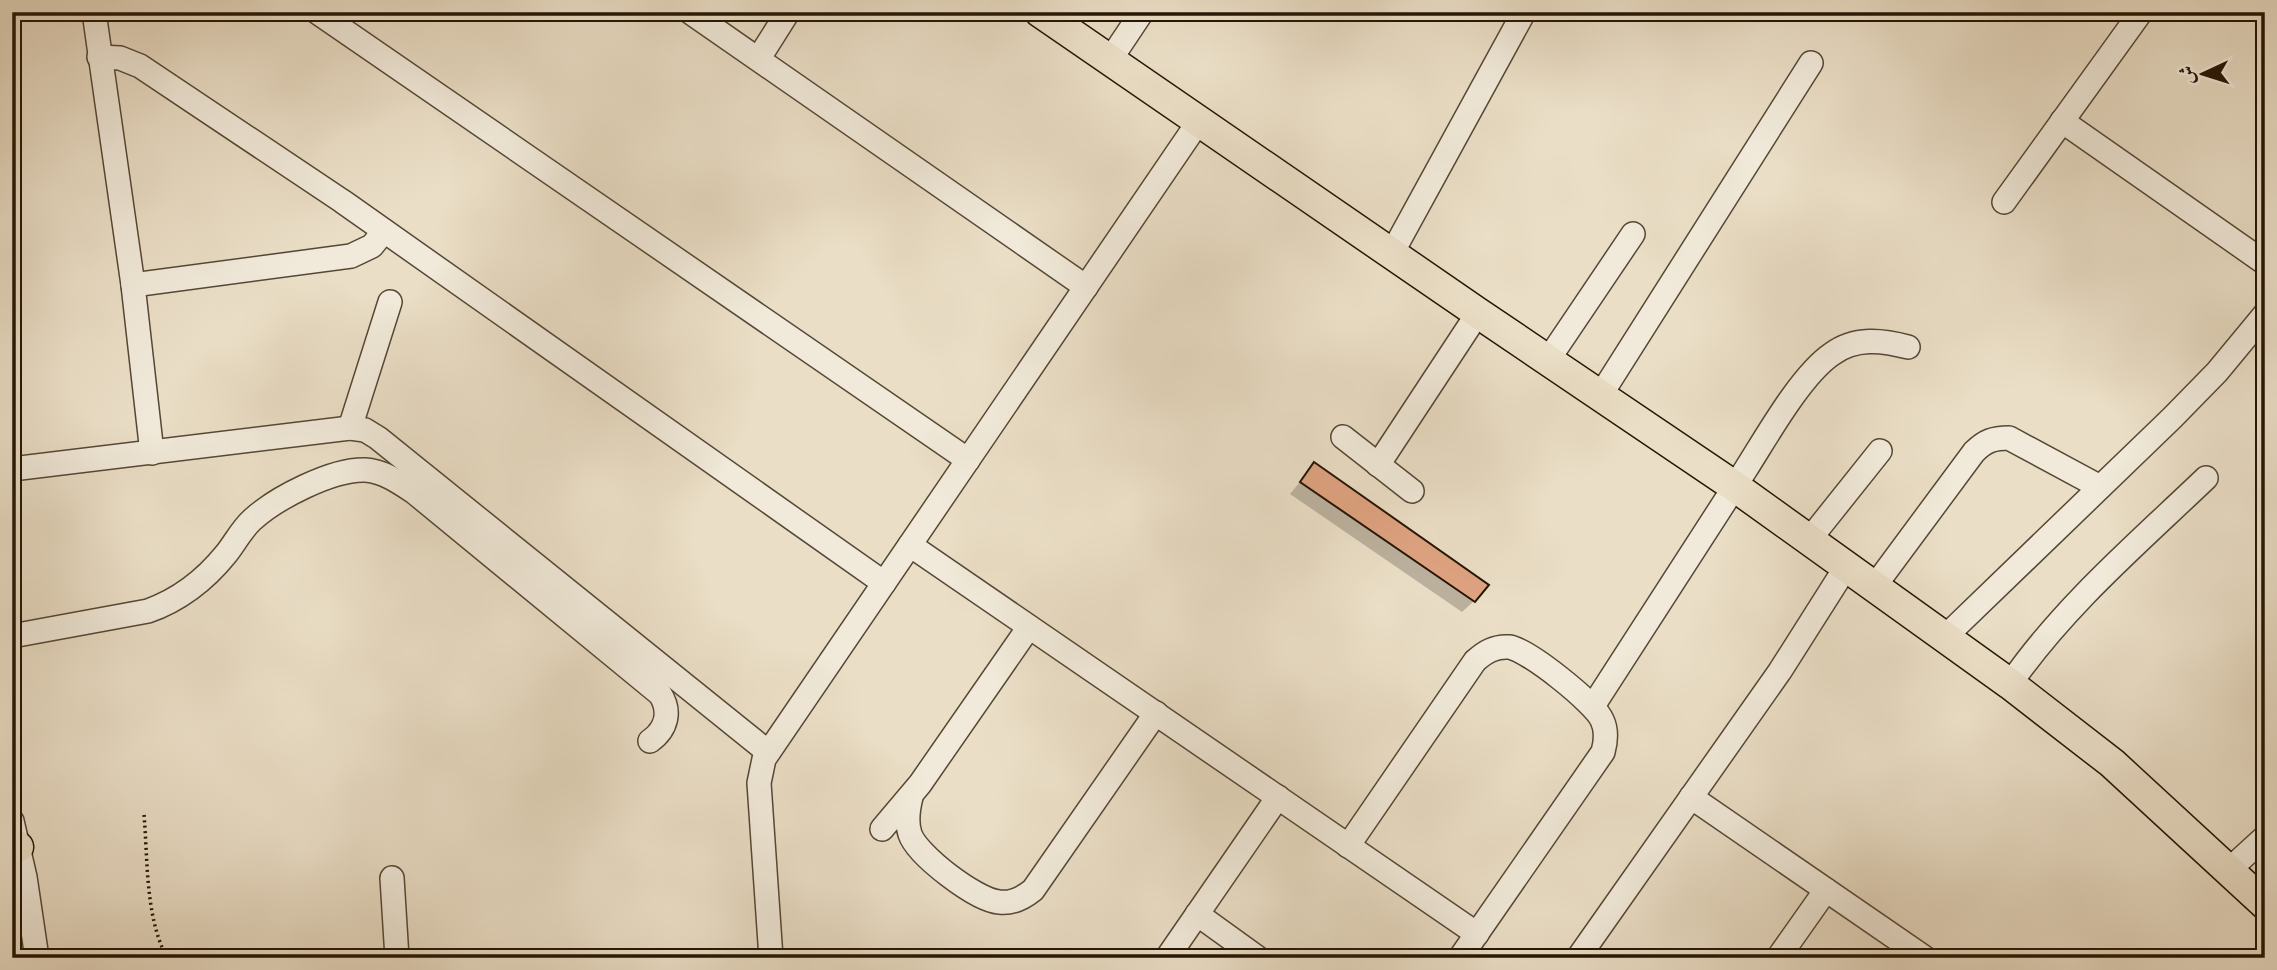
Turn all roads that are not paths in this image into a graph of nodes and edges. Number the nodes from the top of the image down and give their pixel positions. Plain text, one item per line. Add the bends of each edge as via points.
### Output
1 (94, 12) edge
2 (317, 12) edge
3 (690, 12) edge
4 (788, 12) edge
5 (1040, 12) edge
6 (1142, 12) edge
7 (1524, 12) edge
8 (2141, 12) edge
9 (99, 57) junction
10 (759, 58) junction
11 (1110, 60) junction
12 (1811, 63) dead end
13 (1199, 121) junction
14 (2062, 121) junction
15 (2004, 202) dead end
16 (384, 231) junction
17 (1633, 234) dead end
18 (1392, 253) junction
19 (2265, 263) edge
20 (133, 285) junction
21 (1086, 287) junction
22 (390, 302) dead end
23 (1478, 313) junction
24 (2265, 314) edge
25 (1908, 347) dead end
26 (1548, 360) junction
27 (1600, 396) junction
28 (350, 428) junction
29 (1343, 437) dead end
30 (1880, 451) dead end
31 (152, 453) junction
32 (968, 460) junction
33 (1378, 465) junction
34 (12, 469) edge
35 (2206, 478) dead end
36 (1734, 486) junction
37 (2100, 487) junction
38 (1412, 491) dead end
39 (1809, 540) junction
40 (910, 545) junction
41 (1846, 566) junction
42 (884, 583) junction
43 (1874, 587) junction
44 (1029, 627) junction
45 (12, 636) edge
46 (1945, 638) junction
47 (2010, 684) junction
48 (1593, 706) junction
49 (1156, 713) junction
50 (650, 741) dead end
51 (768, 752) junction
52 (911, 797) junction
53 (1278, 797) junction
54 (1691, 797) junction
55 (882, 829) dead end
56 (14, 837) edge
57 (2265, 837) edge
58 (1348, 846) junction
59 (2230, 869) junction
60 (392, 878) dead end
61 (1826, 890) junction
62 (2265, 904) edge
63 (1197, 914) junction
64 (1477, 934) junction
65 (37, 958) edge
66 (397, 958) edge
67 (771, 958) edge
68 (1167, 958) edge
69 (1258, 958) edge
70 (1460, 958) edge
71 (1578, 958) edge
72 (1778, 958) edge
73 (1925, 958) edge

1 - 9 street
2 - 32 street
3 - 10 street
4 - 10 street
5 - 11 main road
6 - 11 street
7 - 18 street
8 - 14 street
9 - 16 street via 120,58 140,66
9 - 20 street
10 - 21 street
11 - 13 main road
12 - 27 street
13 - 18 main road
13 - 21 street
14 - 15 street
14 - 19 street
16 - 20 street via 372,246 351,256
16 - 42 street
17 - 26 street
18 - 23 main road
20 - 31 street
21 - 32 street
22 - 28 street
23 - 26 main road
23 - 33 street
24 - 37 street via 2217,372
25 - 36 street via 1883,340 1857,342 1832,353 1775,423
26 - 27 main road
27 - 36 main road
28 - 31 street
28 - 51 street via 378,438
29 - 33 street
30 - 39 street
31 - 34 street
32 - 40 street
33 - 38 street
35 - 47 street via 2074,605
36 - 39 main road
36 - 48 street
37 - 43 street via 2009,438 1983,443
37 - 46 street
39 - 41 main road
40 - 42 street
40 - 44 street
41 - 43 main road
41 - 54 street via 1780,671
42 - 51 street
43 - 46 main road
44 - 49 street
44 - 52 street
45 - 50 street via 148,611 168,603 198,583 242,530 279,501 365,470 414,492 660,694 666,716 661,731
46 - 47 main road
47 - 59 main road via 2112,763
48 - 58 street via 1522,651 1506,647 1489,650 1475,661
48 - 64 street via 1604,722 1603,752
49 - 52 street via 1033,890 1012,902 988,900 922,851 908,824
49 - 53 street
51 - 67 street via 759,783
52 - 55 street
53 - 58 street
53 - 63 street
54 - 61 street
54 - 71 street
56 - 65 street
57 - 59 street
58 - 64 street
59 - 62 main road
60 - 66 street
61 - 72 street
61 - 73 street
63 - 68 street
63 - 69 street
64 - 70 street

